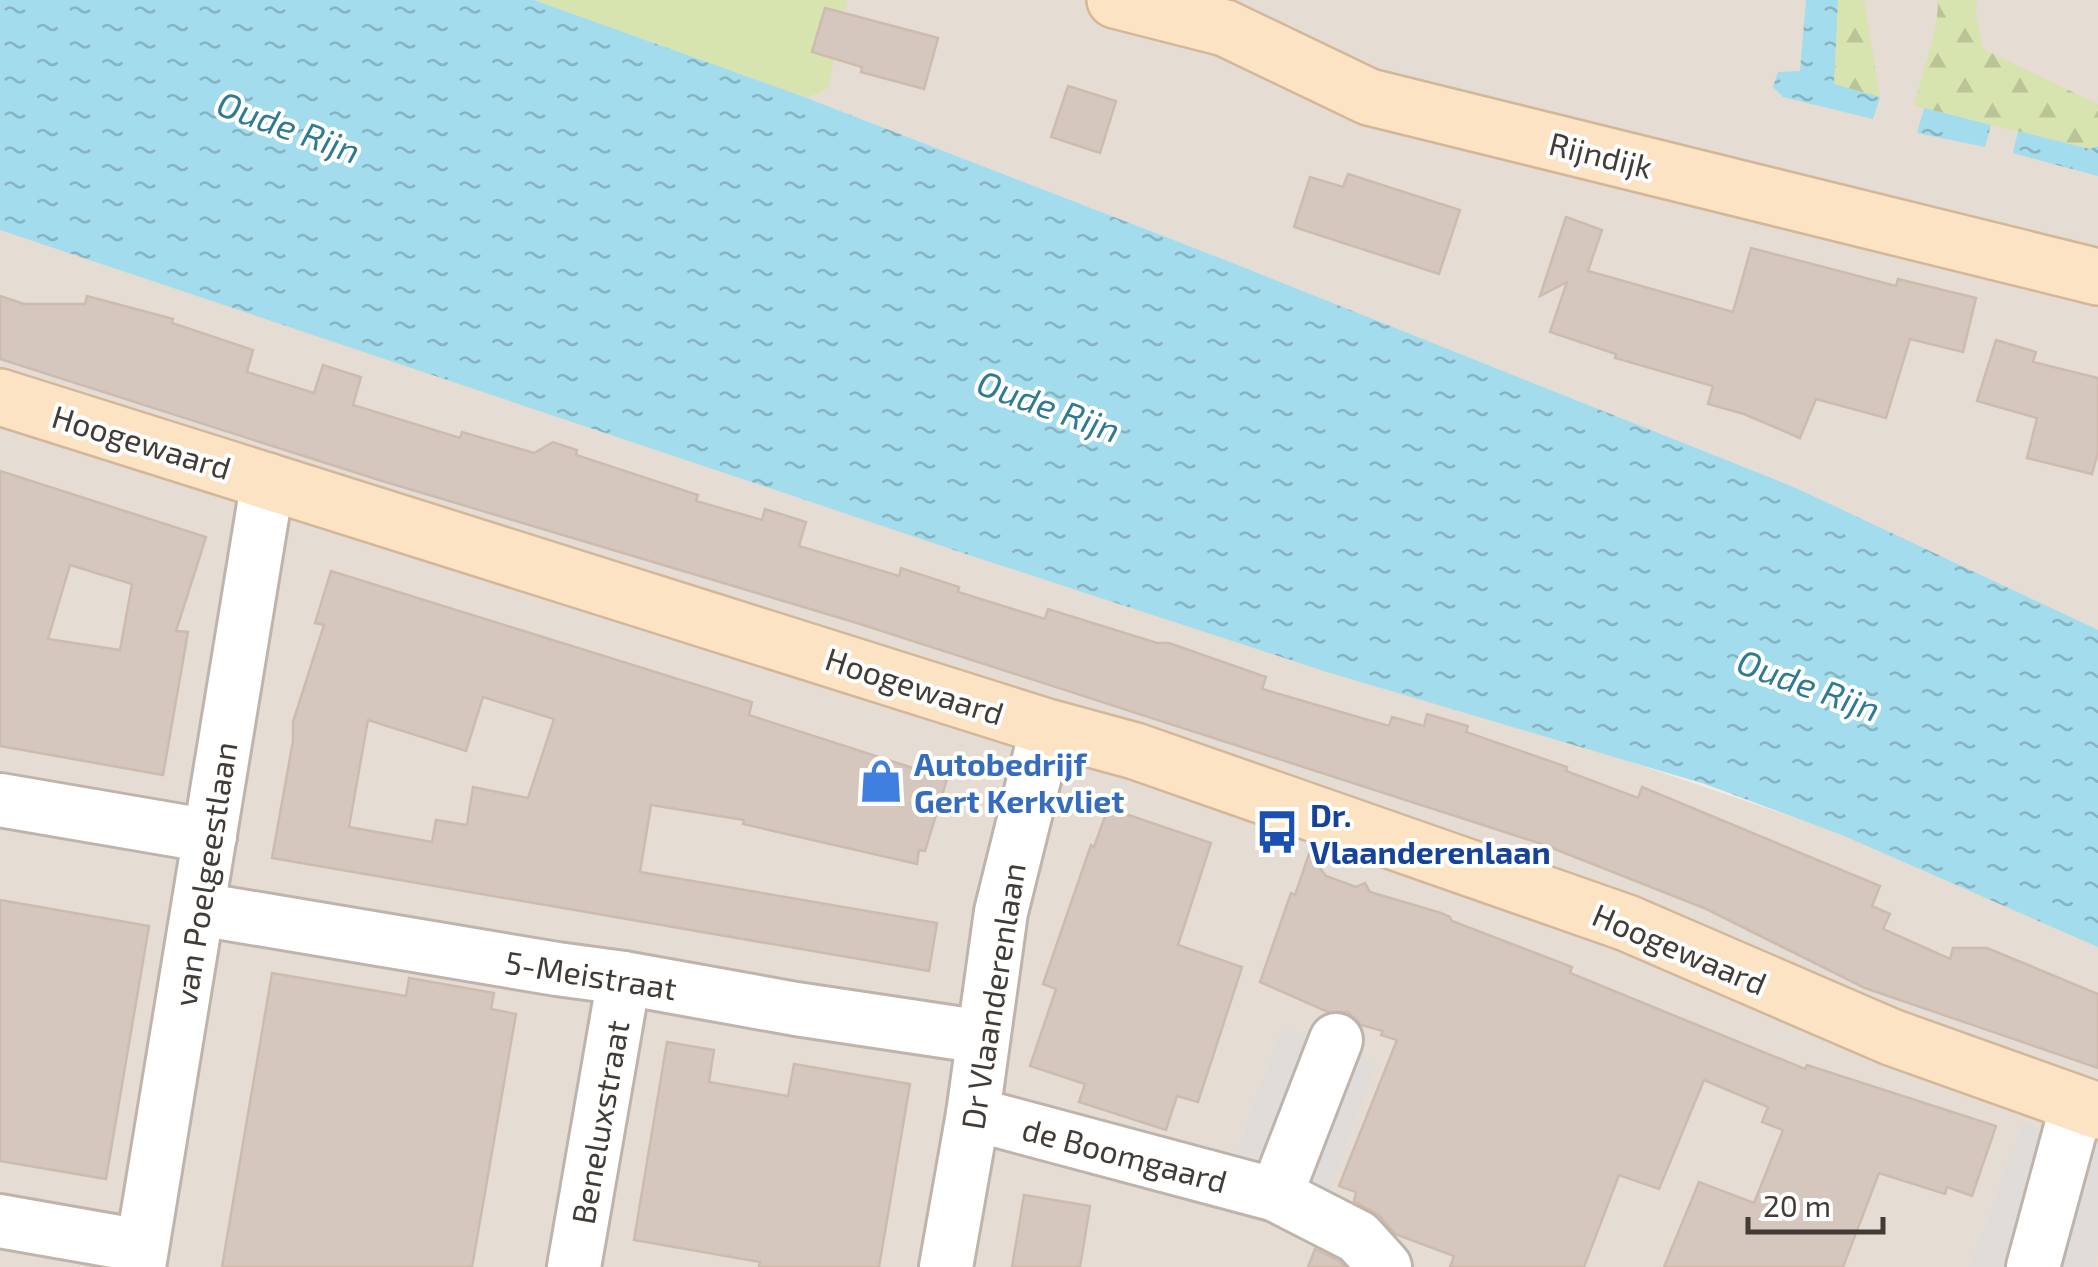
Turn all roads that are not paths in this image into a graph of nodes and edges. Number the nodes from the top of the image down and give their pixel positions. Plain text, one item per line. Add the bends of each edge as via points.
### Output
1 (1115, 0) edge
2 (2098, 277) edge
3 (0, 397) edge
4 (268, 480) junction
5 (1047, 727) junction
6 (0, 800) edge
7 (210, 836) junction
8 (199, 909) junction
9 (624, 978) junction
10 (983, 1037) junction
11 (1336, 1040) dead end
12 (2088, 1108) edge
13 (973, 1114) junction
14 (1276, 1195) junction
15 (0, 1221) edge
16 (141, 1257) edge
17 (574, 1267) edge
18 (946, 1267) edge
19 (1385, 1267) edge
20 (2033, 1267) edge

1 - 2 street, Rijndijk via 1225,28 1369,97
3 - 4 street, Hoogewaard
4 - 5 street, Hoogewaard
4 - 7 street, van Poelgeestlaan
5 - 10 street, Dr Vlaanderenlaan via 1001,912
5 - 12 street, Hoogewaard via 1135,751 1627,923 1891,1037
6 - 7 street
7 - 8 street, van Poelgeestlaan
8 - 9 street, 5-Meistraat
8 - 16 street, van Poelgeestlaan
9 - 10 street, 5-Meistraat
9 - 17 street, Beneluxstraat
10 - 13 street, Dr Vlaanderenlaan
11 - 14 street
12 - 20 street
13 - 14 street, de Boomgaard
13 - 18 street, Dr Vlaanderenlaan
14 - 19 street, de Boomgaard via 1358,1237
15 - 16 street

